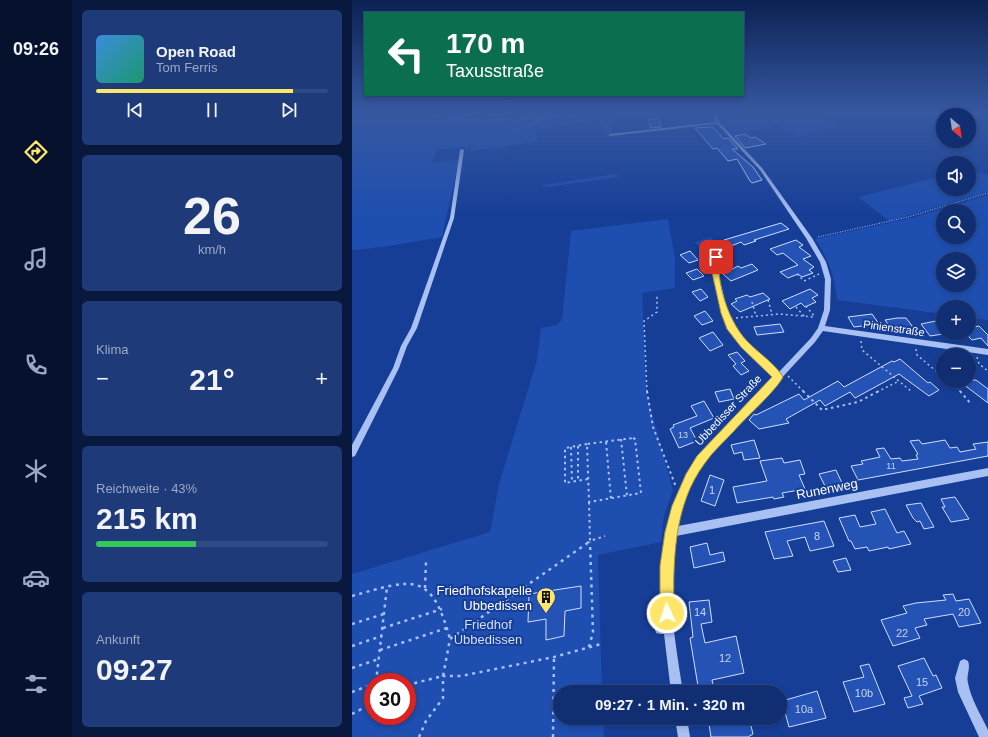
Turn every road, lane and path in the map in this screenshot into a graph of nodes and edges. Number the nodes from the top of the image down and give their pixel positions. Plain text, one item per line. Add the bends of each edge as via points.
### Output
1 (741, 147) edge
2 (462, 150) dead end
3 (988, 193) edge
4 (809, 238) junction
5 (716, 257) dead end
6 (827, 273) junction
7 (797, 274) dead end
8 (657, 296) dead end
9 (768, 300) dead end
10 (752, 302) dead end
11 (806, 306) dead end
12 (796, 307) dead end
13 (772, 314) junction
14 (756, 316) junction
15 (804, 316) junction
16 (814, 317) junction
17 (726, 319) junction
18 (818, 325) junction
19 (860, 334) junction
20 (914, 341) junction
21 (961, 348) edge
22 (976, 350) edge
23 (988, 352) edge
24 (976, 356) edge
25 (936, 371) edge
26 (988, 371) edge
27 (781, 374) junction
28 (899, 381) junction
29 (956, 388) edge
30 (912, 392) dead end
31 (971, 404) dead end
32 (621, 440) junction
33 (606, 442) junction
34 (587, 444) junction
35 (578, 446) junction
36 (571, 447) junction
37 (352, 453) edge
38 (988, 472) edge
39 (588, 479) junction
40 (578, 481) junction
41 (572, 482) junction
42 (683, 494) junction
43 (626, 496) junction
44 (611, 499) junction
45 (588, 502) junction
46 (671, 532) junction
47 (605, 536) dead end
48 (590, 541) junction
49 (426, 562) dead end
50 (387, 586) junction
51 (425, 588) junction
52 (352, 596) edge
53 (442, 609) junction
54 (384, 614) junction
55 (352, 624) edge
56 (382, 628) junction
57 (448, 628) junction
58 (382, 636) junction
59 (450, 639) junction
60 (601, 644) dead end
61 (352, 646) edge
62 (589, 647) junction
63 (380, 650) junction
64 (554, 657) junction
65 (379, 659) junction
66 (964, 665) dead end
67 (352, 668) edge
68 (377, 673) edge
69 (443, 676) junction
70 (416, 683) edge
71 (676, 685) edge
72 (364, 687) edge
73 (352, 692) edge
74 (364, 708) edge
75 (352, 714) edge
76 (682, 725) edge
77 (419, 737) edge
78 (553, 737) edge
79 (684, 737) edge
80 (985, 737) edge

1 - 4 street, Ubbedisser Straße via 761,169
2 - 37 street via 452,218 414,328
3 - 4 path via 908,217
4 - 6 street, Ubbedisser Straße
5 - 17 street via 714,268
6 - 7 path via 804,281
6 - 18 street, Ubbedisser Straße via 828,304
8 - 42 path via 657,312 644,321 647,395 653,427 664,460 675,486
9 - 13 path
10 - 14 path
11 - 16 path
12 - 15 path
13 - 14 path
13 - 15 path
14 - 17 path
15 - 16 path
16 - 18 path
17 - 27 street via 738,338
18 - 19 street, Pinienstraße
18 - 27 street, Ubbedisser Straße via 803,352
19 - 20 street, Pinienstraße
19 - 28 path via 862,350
20 - 21 street, Pinienstraße
20 - 25 path via 917,355
22 - 23 street, Pinienstraße
24 - 26 path via 979,364
27 - 28 path via 822,410 858,402
27 - 42 street, Ubbedisser Straße via 700,459
28 - 30 path
29 - 31 path
32 - 33 path
32 - 43 path
32 - 43 path via 635,439 642,489 638,494
33 - 34 path
33 - 44 path
34 - 35 path
34 - 39 path
35 - 36 path
35 - 40 path
36 - 41 path
36 - 41 path via 565,448 565,483
38 - 46 street, Runenweg
39 - 40 path
39 - 45 path
40 - 41 path
42 - 46 street, Ubbedisser Straße
43 - 44 path
44 - 45 path
45 - 48 path
46 - 71 street, Ubbedisser Straße via 664,628
47 - 48 path
48 - 59 path
48 - 62 path via 593,632
49 - 51 path
50 - 51 path via 412,582
50 - 52 path
50 - 54 path
51 - 53 path via 432,593
53 - 56 path
53 - 57 path
54 - 55 path
54 - 56 path
56 - 58 path
57 - 59 path
57 - 63 path
58 - 61 path
58 - 63 path
59 - 69 path
60 - 62 path
62 - 64 path
63 - 65 path
64 - 69 path via 461,676
64 - 78 path
65 - 67 path
65 - 68 path
66 - 80 street via 960,678 964,692
69 - 70 path
69 - 77 path via 442,698 426,721
72 - 73 path
74 - 75 path
76 - 79 street

